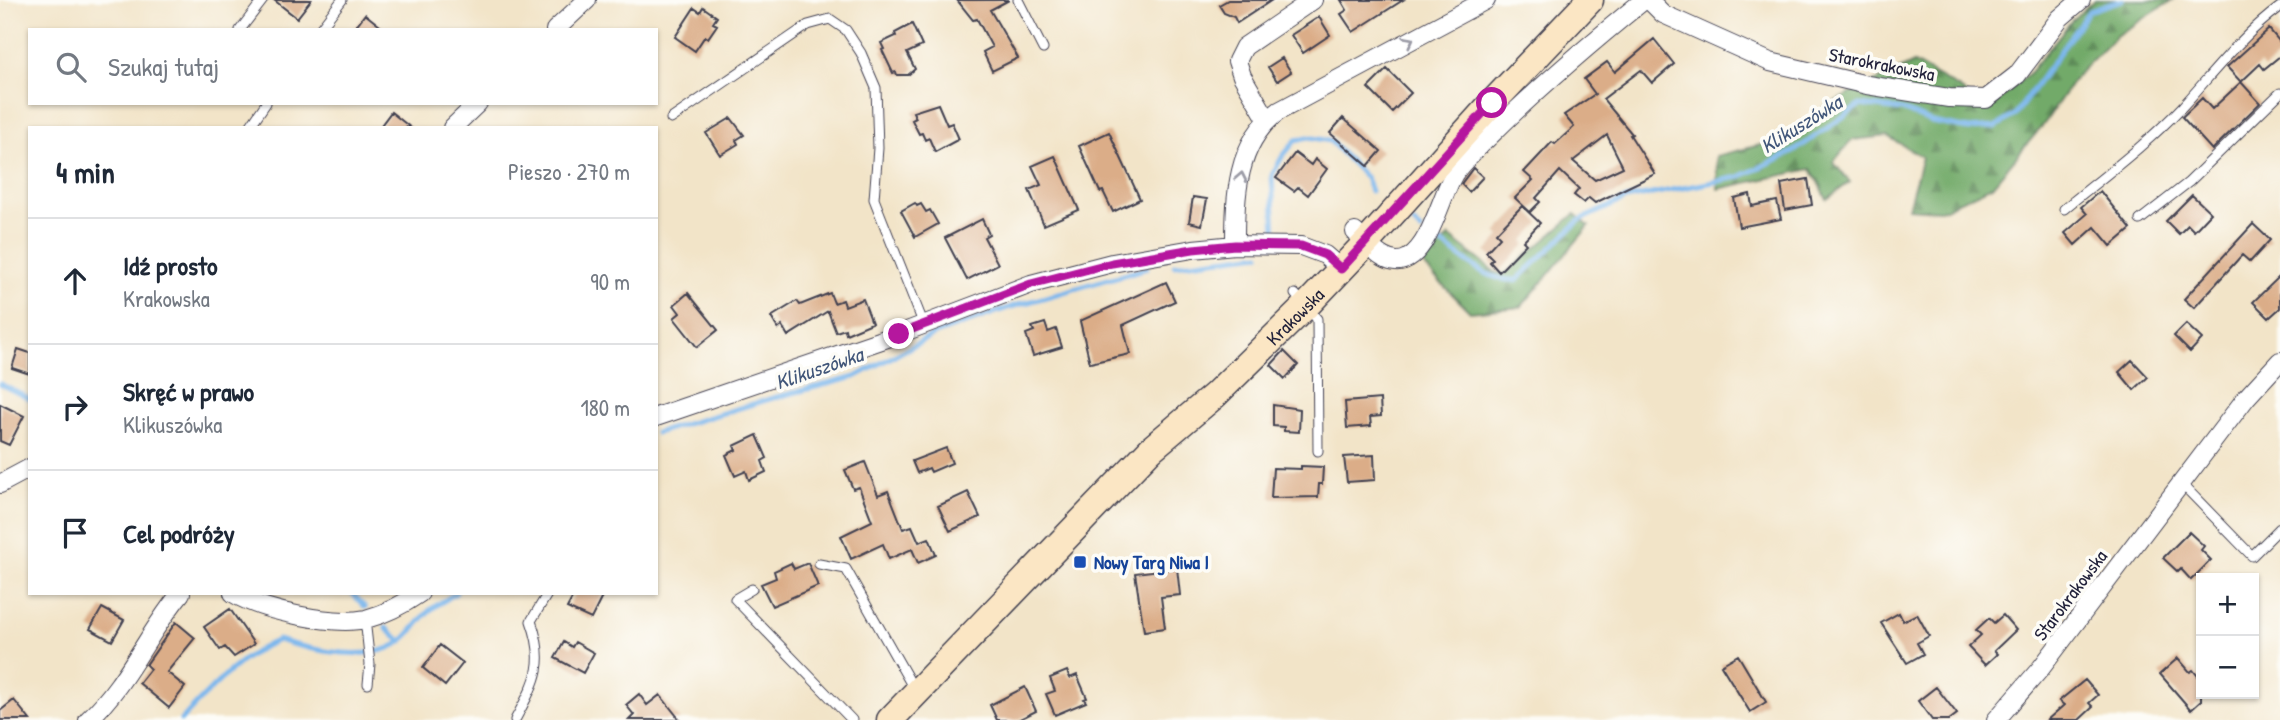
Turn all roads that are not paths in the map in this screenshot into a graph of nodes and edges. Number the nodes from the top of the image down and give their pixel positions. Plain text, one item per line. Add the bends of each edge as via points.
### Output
1 (263, 0) edge
2 (342, 0) edge
3 (587, 0) edge
4 (1018, 0) edge
5 (1313, 0) edge
6 (1486, 0) edge
7 (1566, 0) edge
8 (1590, 0) edge
9 (1646, 0) edge
10 (2081, 0) edge
11 (2280, 7) edge
12 (242, 28) edge
13 (321, 28) edge
14 (557, 28) edge
15 (1043, 49) dead end
16 (2280, 93) edge
17 (265, 105) edge
18 (476, 105) edge
19 (671, 119) dead end
20 (1267, 119) junction
21 (249, 126) edge
22 (454, 126) edge
23 (2064, 209) dead end
24 (2140, 219) dead end
25 (1361, 237) junction
26 (1235, 245) junction
27 (1335, 264) junction
28 (1301, 300) junction
29 (924, 325) junction
30 (2280, 361) edge
31 (658, 417) edge
32 (1318, 450) dead end
33 (28, 469) edge
34 (2181, 483) junction
35 (0, 484) edge
36 (2280, 528) edge
37 (819, 564) dead end
38 (752, 589) dead end
39 (179, 595) edge
40 (238, 595) edge
41 (417, 595) edge
42 (547, 595) edge
43 (365, 619) junction
44 (368, 684) dead end
45 (904, 710) edge
46 (88, 720) edge
47 (515, 720) edge
48 (852, 720) edge
49 (1996, 720) edge

1 - 12 lane
2 - 13 lane
3 - 14 street
4 - 15 lane
5 - 20 street via 1244,47 1237,61
20 -> 6 street
7 - 25 main road, Krakowska
8 - 25 main road, Krakowska
9 - 10 street, Starokrakowska via 1662,14 1770,62 1867,85 1986,99 2017,75 2060,18
9 - 25 street via 1581,51 1456,171 1413,255 1397,262 1387,259
11 - 23 lane via 2258,23 2133,153
16 - 24 lane via 2189,182
17 - 21 lane
18 - 22 street
19 - 29 lane via 808,24 830,19 846,30 876,88 874,199
26 -> 20 street via 1235,206 1245,157
25 - 27 main road, Krakowska
26 - 27 street via 1301,246
26 - 29 street via 1112,263 1031,284
27 - 28 main road, Krakowska
28 - 32 lane via 1317,320
28 - 45 main road, Krakowska via 1216,395 1146,454
29 - 31 street
30 - 34 street, Starokrakowska
33 - 35 street
34 - 36 lane via 2252,556
34 - 49 street, Starokrakowska
37 - 45 lane via 846,569
38 - 48 lane via 735,599
39 - 46 street via 105,704
40 - 43 street via 273,610
41 - 43 street
42 - 47 lane via 531,621 539,643 536,680
43 - 44 lane

